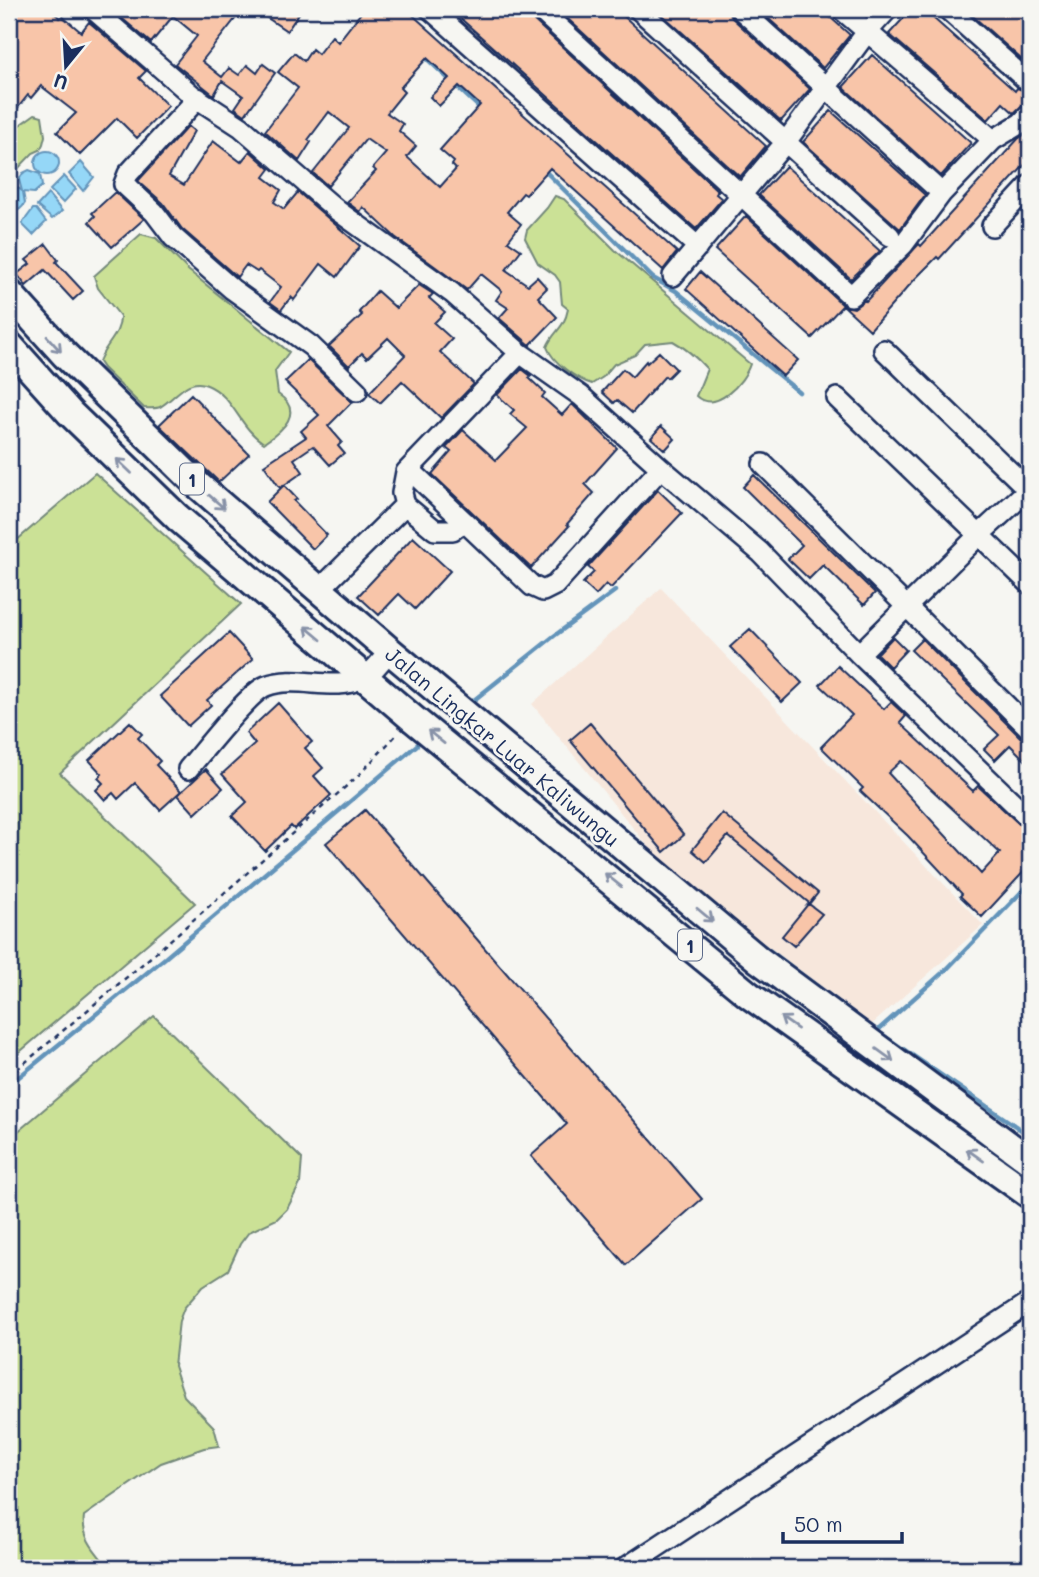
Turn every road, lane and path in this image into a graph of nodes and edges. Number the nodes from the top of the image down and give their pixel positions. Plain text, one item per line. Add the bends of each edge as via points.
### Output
1 (95, 9) edge
2 (430, 9) edge
3 (539, 9) edge
4 (638, 9) edge
5 (740, 9) edge
6 (841, 9) edge
7 (888, 9) edge
8 (947, 9) edge
9 (867, 32) junction
10 (1024, 78) dead end
11 (825, 87) junction
12 (198, 98) junction
13 (1030, 114) edge
14 (993, 140) junction
15 (785, 143) junction
16 (1030, 185) edge
17 (934, 186) dead end
18 (743, 195) junction
19 (1023, 207) edge
20 (992, 226) dead end
21 (890, 236) dead end
22 (698, 247) junction
23 (673, 276) dead end
24 (9, 293) edge
25 (9, 345) edge
26 (884, 350) dead end
27 (520, 353) junction
28 (357, 391) dead end
29 (837, 398) dead end
30 (763, 464) dead end
31 (661, 468) junction
32 (408, 471) junction
33 (1030, 489) edge
34 (405, 505) junction
35 (464, 521) junction
36 (980, 534) junction
37 (1030, 584) edge
38 (319, 590) junction
39 (906, 608) junction
40 (390, 651) junction
41 (859, 654) junction
42 (365, 677) junction
43 (412, 718) junction
44 (1030, 729) edge
45 (187, 769) dead end
46 (1030, 819) edge
47 (9, 1076) edge
48 (1030, 1161) edge
49 (1030, 1195) edge
50 (1030, 1302) edge
51 (625, 1568) edge

1 - 12 street
2 - 22 street
3 - 18 street
4 - 15 street
5 - 11 street
6 - 9 street
7 - 9 street
8 - 10 street
9 - 11 street
9 - 14 street
11 - 15 street
11 - 17 street
12 - 27 street via 241,127 338,211 452,293
12 - 28 street via 124,184 173,237 232,289 311,346
13 - 14 street
14 - 18 street via 941,194 903,245 851,296
15 - 18 street
15 - 21 street
16 - 19 street
18 - 22 street
19 - 20 street
22 - 23 street
24 -> 38 highway, Jalan Lingkar Luar Kaliwungu / 1 via 65,355 199,486
42 -> 25 highway, Jalan Lingkar Luar Kaliwungu / 1 via 177,517 70,413
26 - 33 street
27 - 31 street via 581,396
27 - 32 street
29 - 36 street
30 - 39 street
31 - 35 street via 555,585 543,591 532,586
31 - 41 street via 760,552
32 - 34 street via 402,493
32 - 35 street
33 - 36 street
34 - 35 street via 435,530 453,530
34 - 38 street
36 - 37 street
36 - 39 street
38 - 40 highway, Jalan Lingkar Luar Kaliwungu / 1
39 - 41 street
39 - 44 street
40 - 42 street
40 -> 48 highway, Jalan Lingkar Luar Kaliwungu / 1 via 759,960
41 - 46 street
42 - 43 highway, Jalan Lingkar Luar Kaliwungu / 1
42 - 45 street via 340,685 285,682 264,687
43 - 47 path via 358,776
49 -> 43 highway, Jalan Lingkar Luar Kaliwungu / 1 via 749,995
50 - 51 street

